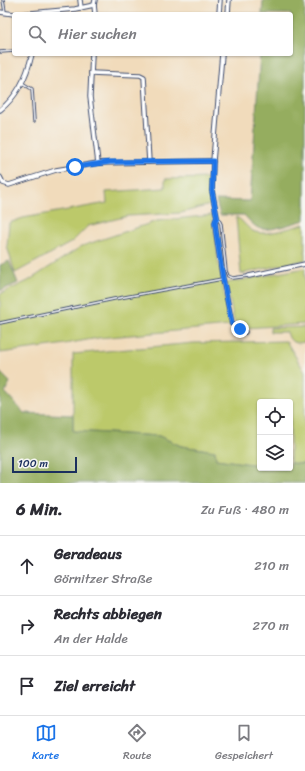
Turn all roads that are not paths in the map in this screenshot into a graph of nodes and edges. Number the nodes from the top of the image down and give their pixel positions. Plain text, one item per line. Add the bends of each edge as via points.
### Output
1 (4, 0) edge
2 (80, 0) edge
3 (95, 0) edge
4 (220, 0) edge
5 (229, 0) edge
6 (94, 5) junction
7 (81, 8) junction
8 (0, 12) edge
9 (43, 12) edge
10 (95, 12) edge
11 (218, 12) edge
12 (228, 12) edge
13 (5, 13) junction
14 (12, 14) edge
15 (12, 51) edge
16 (0, 52) edge
17 (32, 56) edge
18 (92, 56) edge
19 (222, 56) edge
20 (91, 73) junction
21 (22, 83) junction
22 (0, 110) edge
23 (34, 120) dead end
24 (213, 161) junction
25 (149, 162) junction
26 (98, 163) junction
27 (0, 177) edge
28 (217, 217) junction
29 (305, 264) edge
30 (249, 276) joint
31 (223, 279) junction
32 (0, 323) edge
33 (246, 332) dead end

1 - 13 lane
2 - 7 street
3 - 6 street
4 - 11 street
5 - 12 street
6 - 7 street
6 - 10 street
7 - 9 street
8 - 13 street
13 - 14 street
15 - 16 lane
17 - 21 street
18 - 20 street
19 - 24 street
20 - 25 street via 144,77
20 - 26 street via 90,97
21 - 22 street
21 - 23 lane via 32,90
24 - 25 street
24 - 28 street via 213,196
25 - 26 street
26 - 27 street via 56,170 9,185 3,183
28 - 30 lane via 221,224 228,276
28 - 31 street via 216,228
29 - 30 street
31 - 32 lane
31 - 33 street via 232,324

